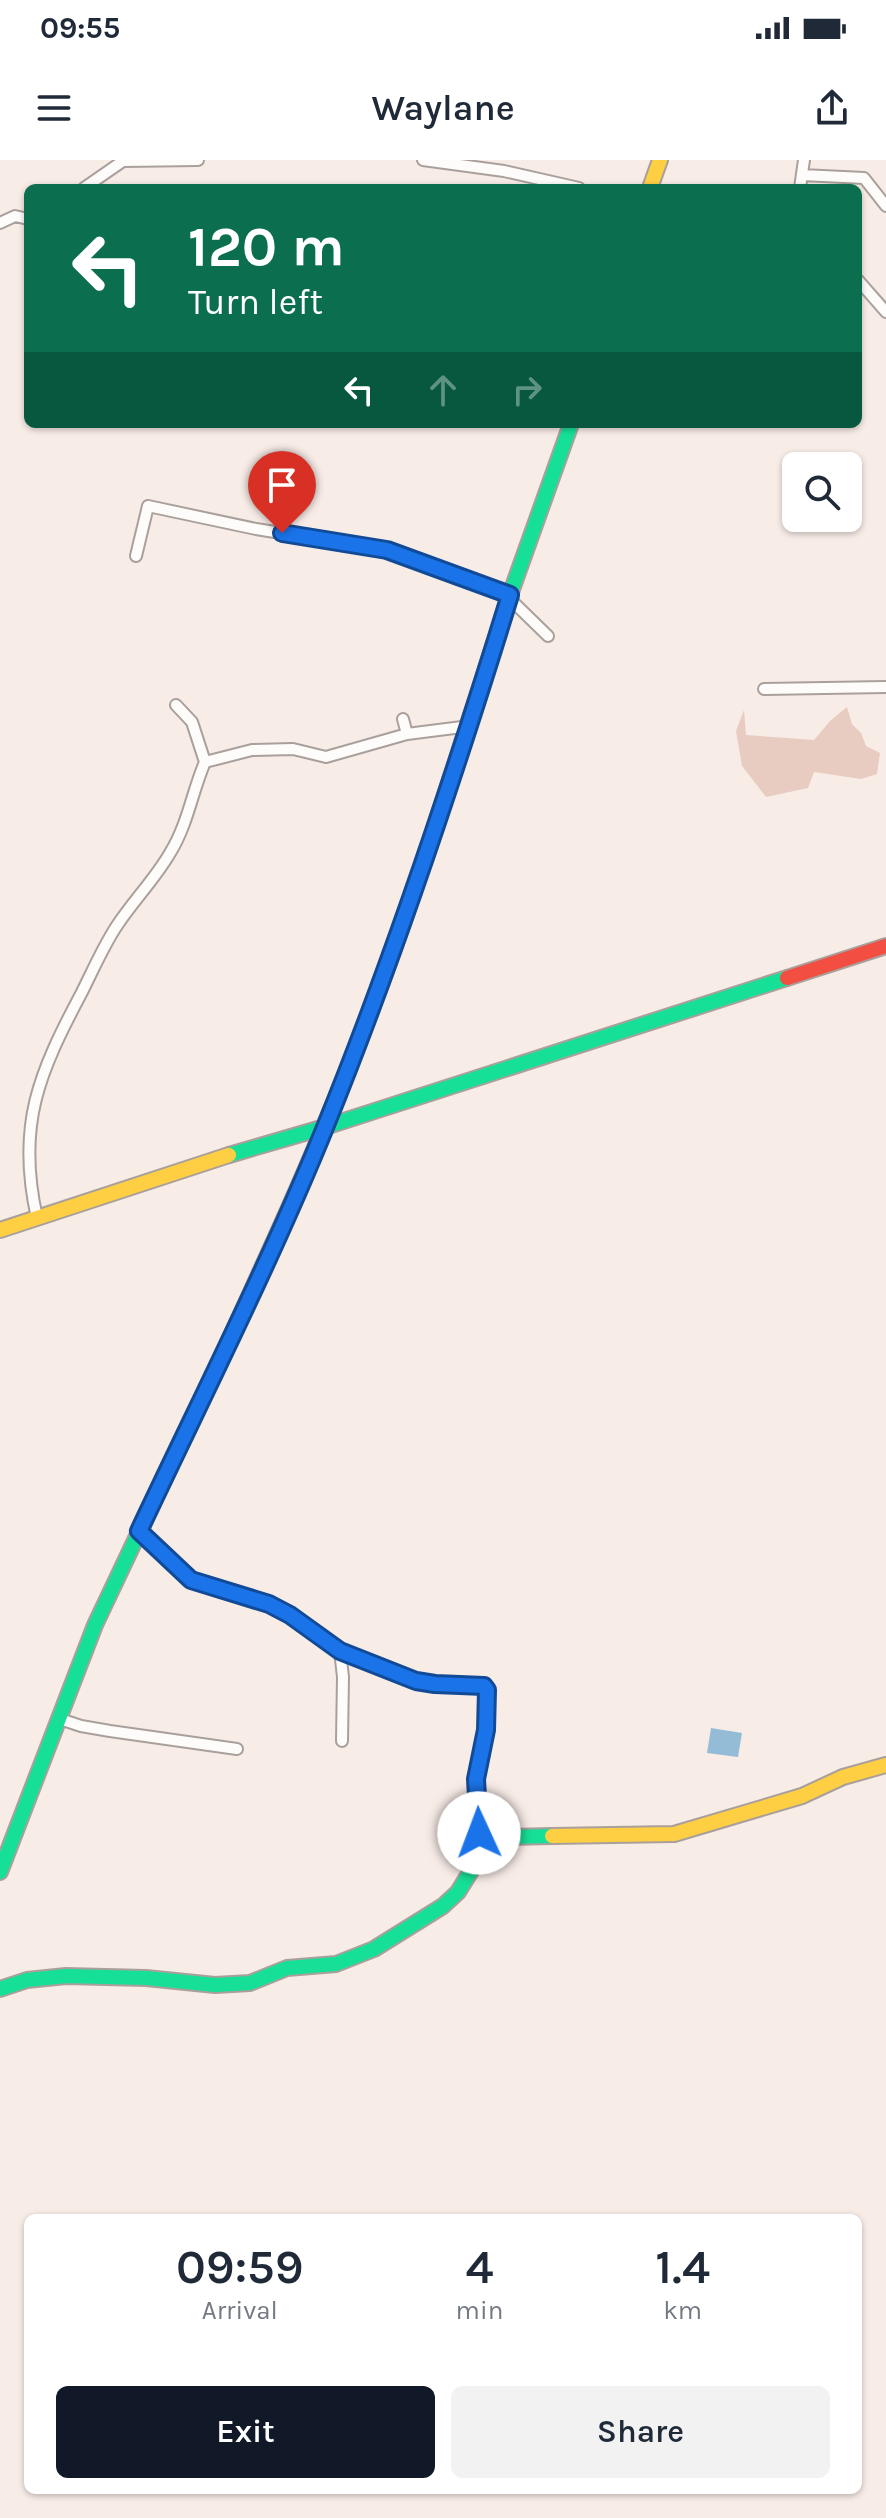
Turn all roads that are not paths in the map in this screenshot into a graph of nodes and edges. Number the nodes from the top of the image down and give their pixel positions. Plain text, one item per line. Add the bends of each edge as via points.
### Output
1 (198, 160) edge
2 (423, 160) edge
3 (660, 160) edge
4 (804, 160) edge
5 (802, 175) junction
6 (90, 184) edge
7 (561, 184) edge
8 (651, 184) edge
9 (801, 184) edge
10 (886, 206) edge
11 (24, 218) edge
12 (0, 223) edge
13 (862, 285) edge
14 (886, 312) edge
15 (570, 428) edge
16 (136, 556) dead end
17 (510, 596) junction
18 (548, 636) dead end
19 (886, 687) edge
20 (764, 689) dead end
21 (176, 705) dead end
22 (403, 719) dead end
23 (470, 726) junction
24 (407, 734) junction
25 (205, 762) junction
26 (886, 946) edge
27 (325, 1127) junction
28 (37, 1218) junction
29 (0, 1230) edge
30 (139, 1531) junction
31 (340, 1651) junction
32 (60, 1719) junction
33 (342, 1741) dead end
34 (237, 1749) dead end
35 (886, 1765) edge
36 (488, 1850) junction
37 (0, 1872) edge
38 (0, 1989) edge

1 - 6 street via 123,161
2 - 7 street
3 - 8 street
4 - 5 street
5 - 9 street
5 - 10 street via 864,178
11 - 12 street
13 - 14 street
15 - 17 street
16 - 17 street via 148,506 387,550
17 - 18 street
17 - 23 street
19 - 20 street
21 - 25 street via 192,722
22 - 24 street
23 - 24 street
23 - 27 street via 407,913
24 - 25 street via 326,757 293,749 252,750
25 - 28 street via 171,852 116,928 49,1054 28,1141
26 - 27 street
27 - 28 street
27 - 30 street
28 - 29 street
30 - 31 street via 191,1580 279,1609
30 - 32 street via 95,1625
31 - 33 street
31 - 36 street via 416,1681 487,1690 476,1779 479,1833
32 - 34 street
32 - 37 street
35 - 36 street via 674,1834 503,1837
36 - 38 street via 443,1906 374,1949 336,1964 287,1968 250,1983 66,1976

